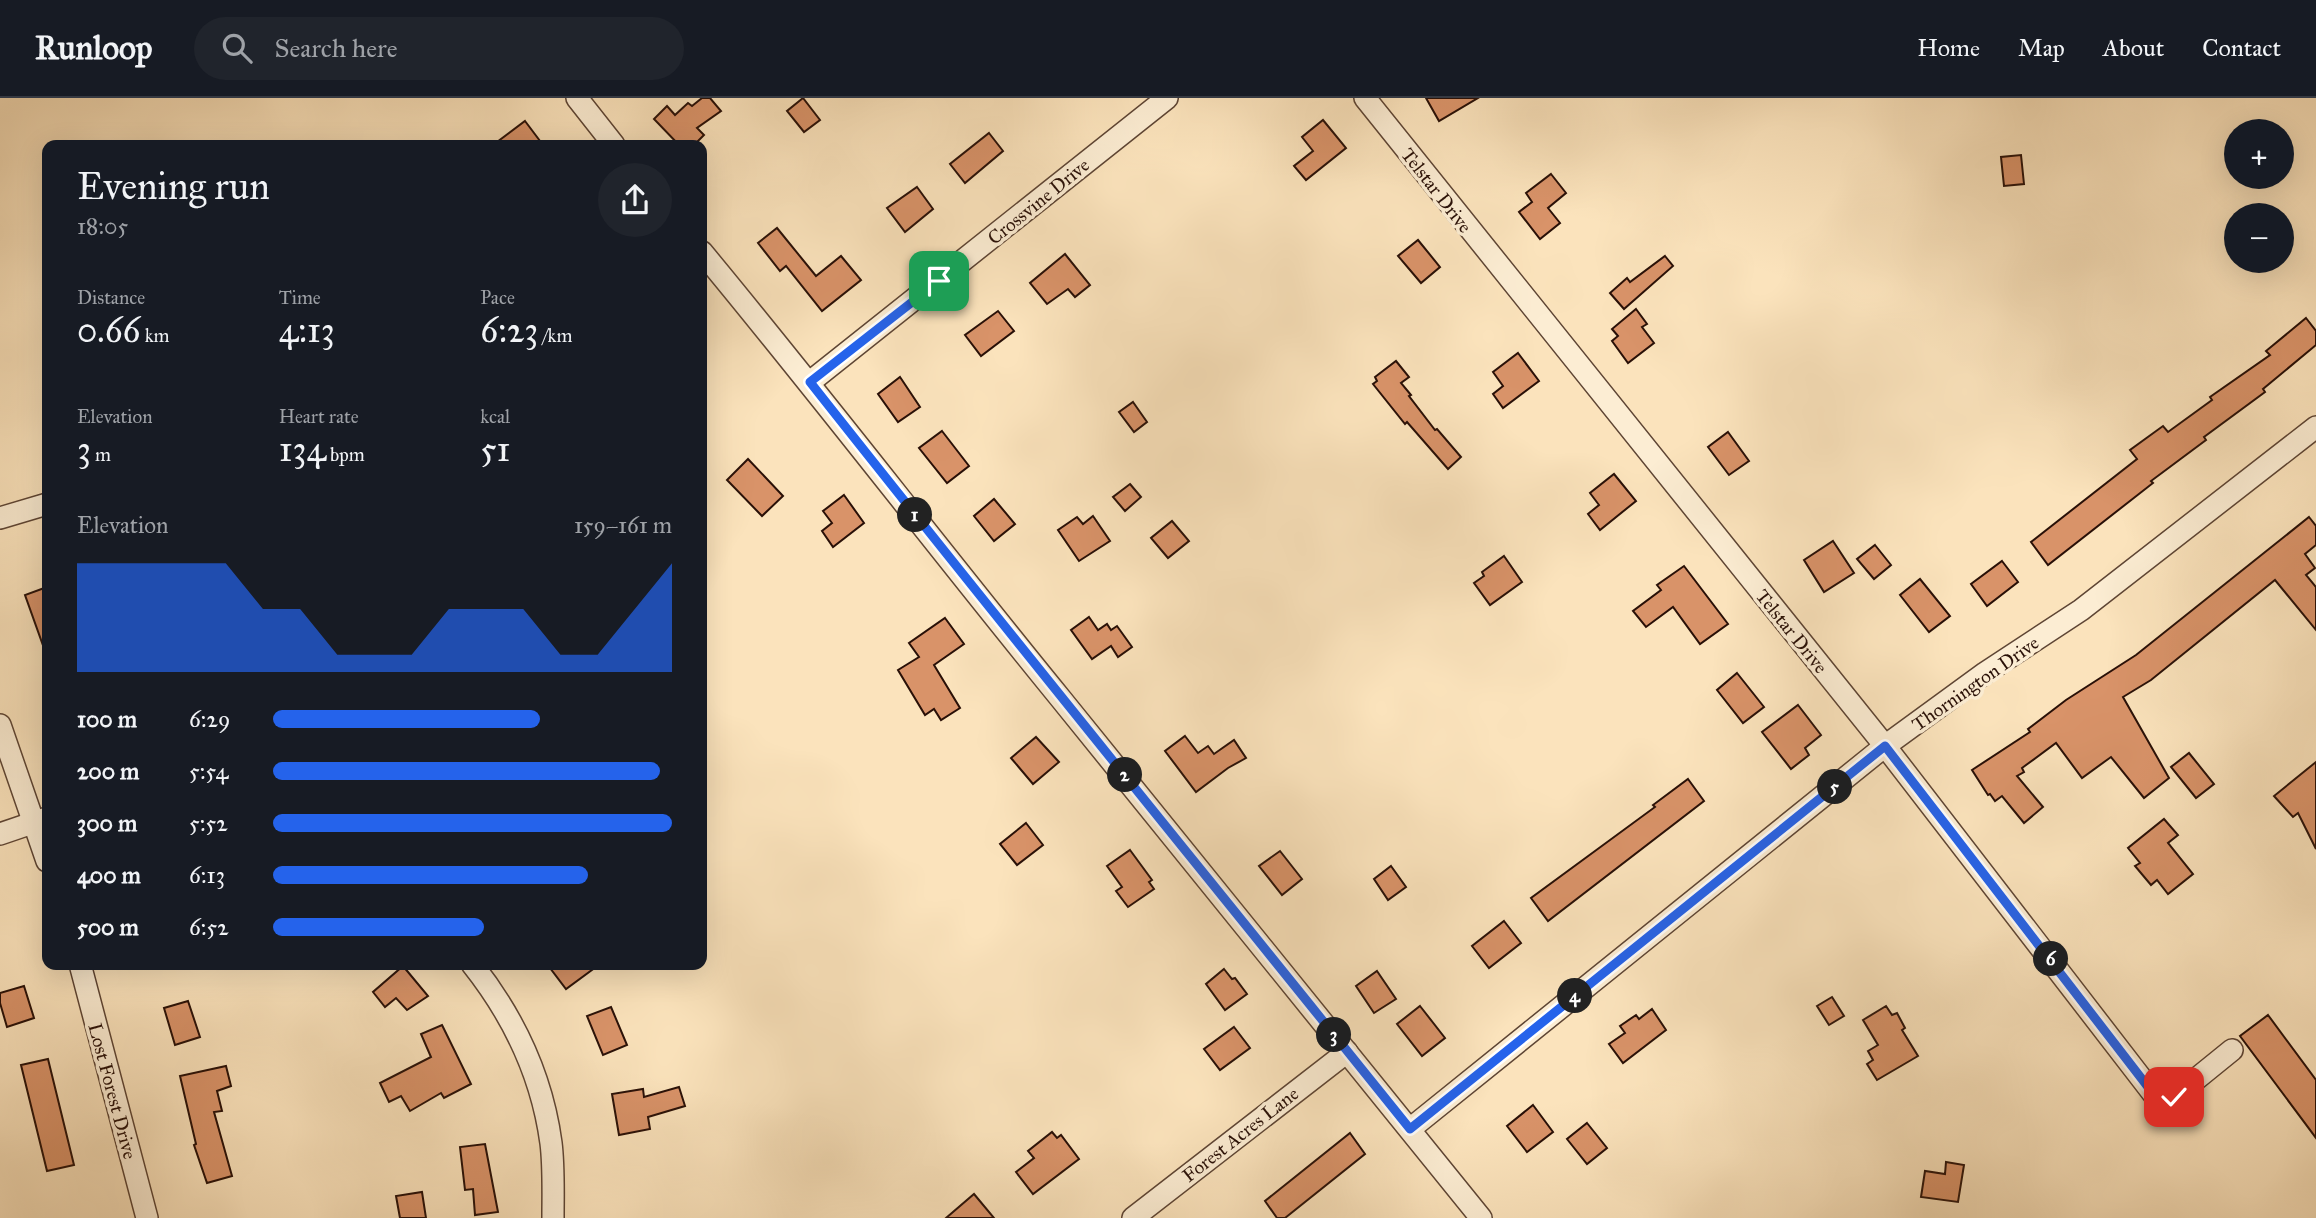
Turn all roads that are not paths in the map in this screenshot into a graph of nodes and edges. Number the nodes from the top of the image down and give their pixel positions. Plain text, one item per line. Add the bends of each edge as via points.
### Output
1 (577, 98) edge
2 (1167, 98) edge
3 (1365, 98) edge
4 (610, 140) edge
5 (707, 258) edge
6 (810, 382) junction
7 (2316, 428) edge
8 (42, 505) edge
9 (0, 518) edge
10 (0, 725) edge
11 (1885, 746) junction
12 (40, 820) edge
13 (0, 834) edge
14 (82, 970) edge
15 (476, 970) edge
16 (2232, 1050) dead end
17 (1347, 1052) junction
18 (1410, 1129) junction
19 (147, 1218) edge
20 (553, 1218) edge
21 (1133, 1218) edge
22 (1481, 1218) edge

1 - 4 street
2 - 6 street, Crossvine Drive
3 - 11 street, Telstar Drive
5 - 6 street
6 - 17 street
7 - 11 street, Thornington Drive via 2081,610
8 - 9 street
10 - 12 street
11 - 16 street, Telstar Drive via 2155,1096 2174,1097
11 - 18 street, Thornington Drive
12 - 13 street
14 - 19 street, Lost Forest Drive
15 - 20 street via 513,1023 544,1103 552,1145
17 - 18 street
17 - 21 street, Forest Acres Lane
18 - 22 street

